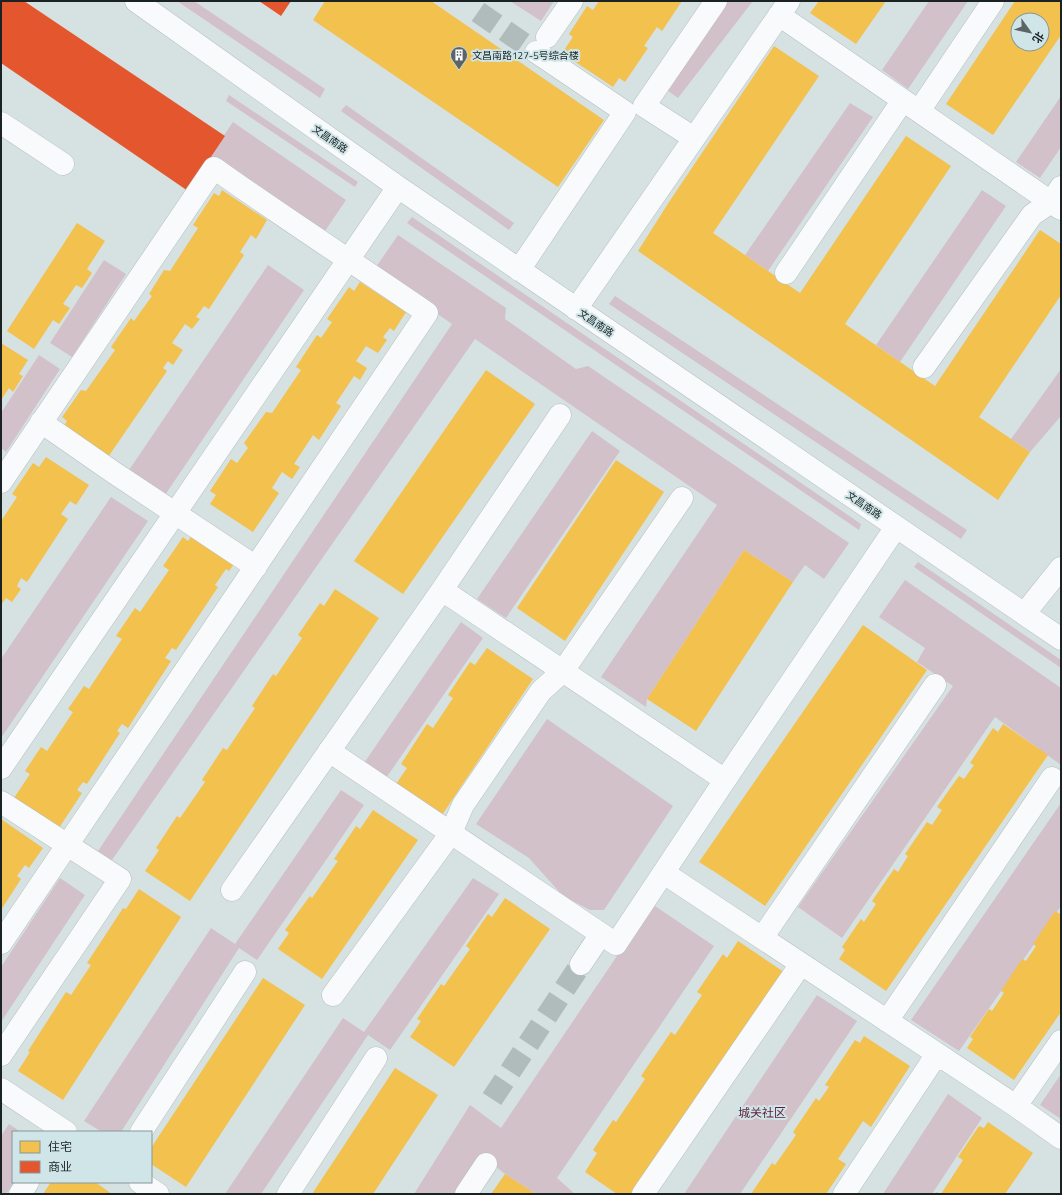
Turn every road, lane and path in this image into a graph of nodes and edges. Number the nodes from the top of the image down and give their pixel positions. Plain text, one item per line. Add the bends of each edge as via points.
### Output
1 (136, 1) edge
2 (572, 1) edge
3 (716, 1) edge
4 (993, 1) edge
5 (784, 8) edge
6 (911, 106) junction
7 (1, 123) edge
8 (694, 138) junction
9 (63, 164) dead end
10 (398, 187) junction
11 (1058, 199) edge
12 (349, 259) junction
13 (519, 270) junction
14 (786, 273) dead end
15 (576, 309) junction
16 (924, 367) dead end
17 (560, 415) dead end
18 (42, 422) junction
19 (1, 482) edge
20 (682, 498) dead end
21 (175, 513) junction
22 (896, 527) junction
23 (256, 567) junction
24 (1061, 568) edge
25 (442, 590) junction
26 (1024, 614) junction
27 (1061, 638) edge
28 (562, 671) junction
29 (935, 685) dead end
30 (329, 751) junction
31 (1, 768) edge
32 (1052, 778) dead end
33 (725, 780) junction
34 (1, 802) edge
35 (451, 833) junction
36 (68, 845) junction
37 (664, 873) junction
38 (232, 890) dead end
39 (601, 934) junction
40 (762, 938) junction
41 (1, 943) edge
42 (581, 964) tunnel mouth
43 (801, 964) junction
44 (245, 972) dead end
45 (333, 994) dead end
46 (887, 1021) junction
47 (1061, 1040) edge
48 (937, 1054) junction
49 (1, 1055) edge
50 (376, 1058) dead end
51 (1, 1089) edge
52 (1016, 1106) junction
53 (64, 1131) edge
54 (141, 1131) edge
55 (1061, 1138) edge
56 (486, 1164) dead end
57 (27, 1183) edge
58 (142, 1183) edge
59 (20, 1194) edge
60 (158, 1194) edge
61 (288, 1194) edge
62 (466, 1194) edge
63 (644, 1194) edge
64 (844, 1194) edge

1 - 10 street, 文昌南路
2 - 13 street via 541,45 625,112
3 - 8 street via 644,106
4 - 6 street
5 - 6 street
5 - 8 street
6 - 11 street
6 - 14 street
7 - 9 street
8 - 15 street
10 - 12 street
10 - 13 street, 文昌南路
11 - 16 street via 1032,215
12 - 18 street via 214,168
12 - 21 street
12 - 23 street via 427,313
13 - 15 street, 文昌南路
15 - 22 street, 文昌南路
17 - 25 street
18 - 19 street
18 - 21 street
20 - 28 street
21 - 23 street
21 - 31 street
22 - 26 street, 文昌南路
22 - 33 street
23 - 36 street
24 - 26 street
25 - 28 street
25 - 30 street
26 - 27 street, 文昌南路
28 - 33 street
28 - 35 street via 541,690 463,805
29 - 40 street
30 - 35 street
30 - 38 street
32 - 46 street
33 - 37 street
34 - 36 street
35 - 39 street
35 - 45 street
36 - 41 street
36 - 49 street via 120,879
37 - 39 street via 616,944
37 - 40 street
39 - 42 street
40 - 43 street
43 - 46 street
43 - 63 street
44 - 54 street
46 - 48 street
47 - 52 street
48 - 52 street
48 - 64 street
50 - 61 street
51 - 53 street
52 - 55 street
56 - 62 street
57 - 59 street
58 - 60 street

